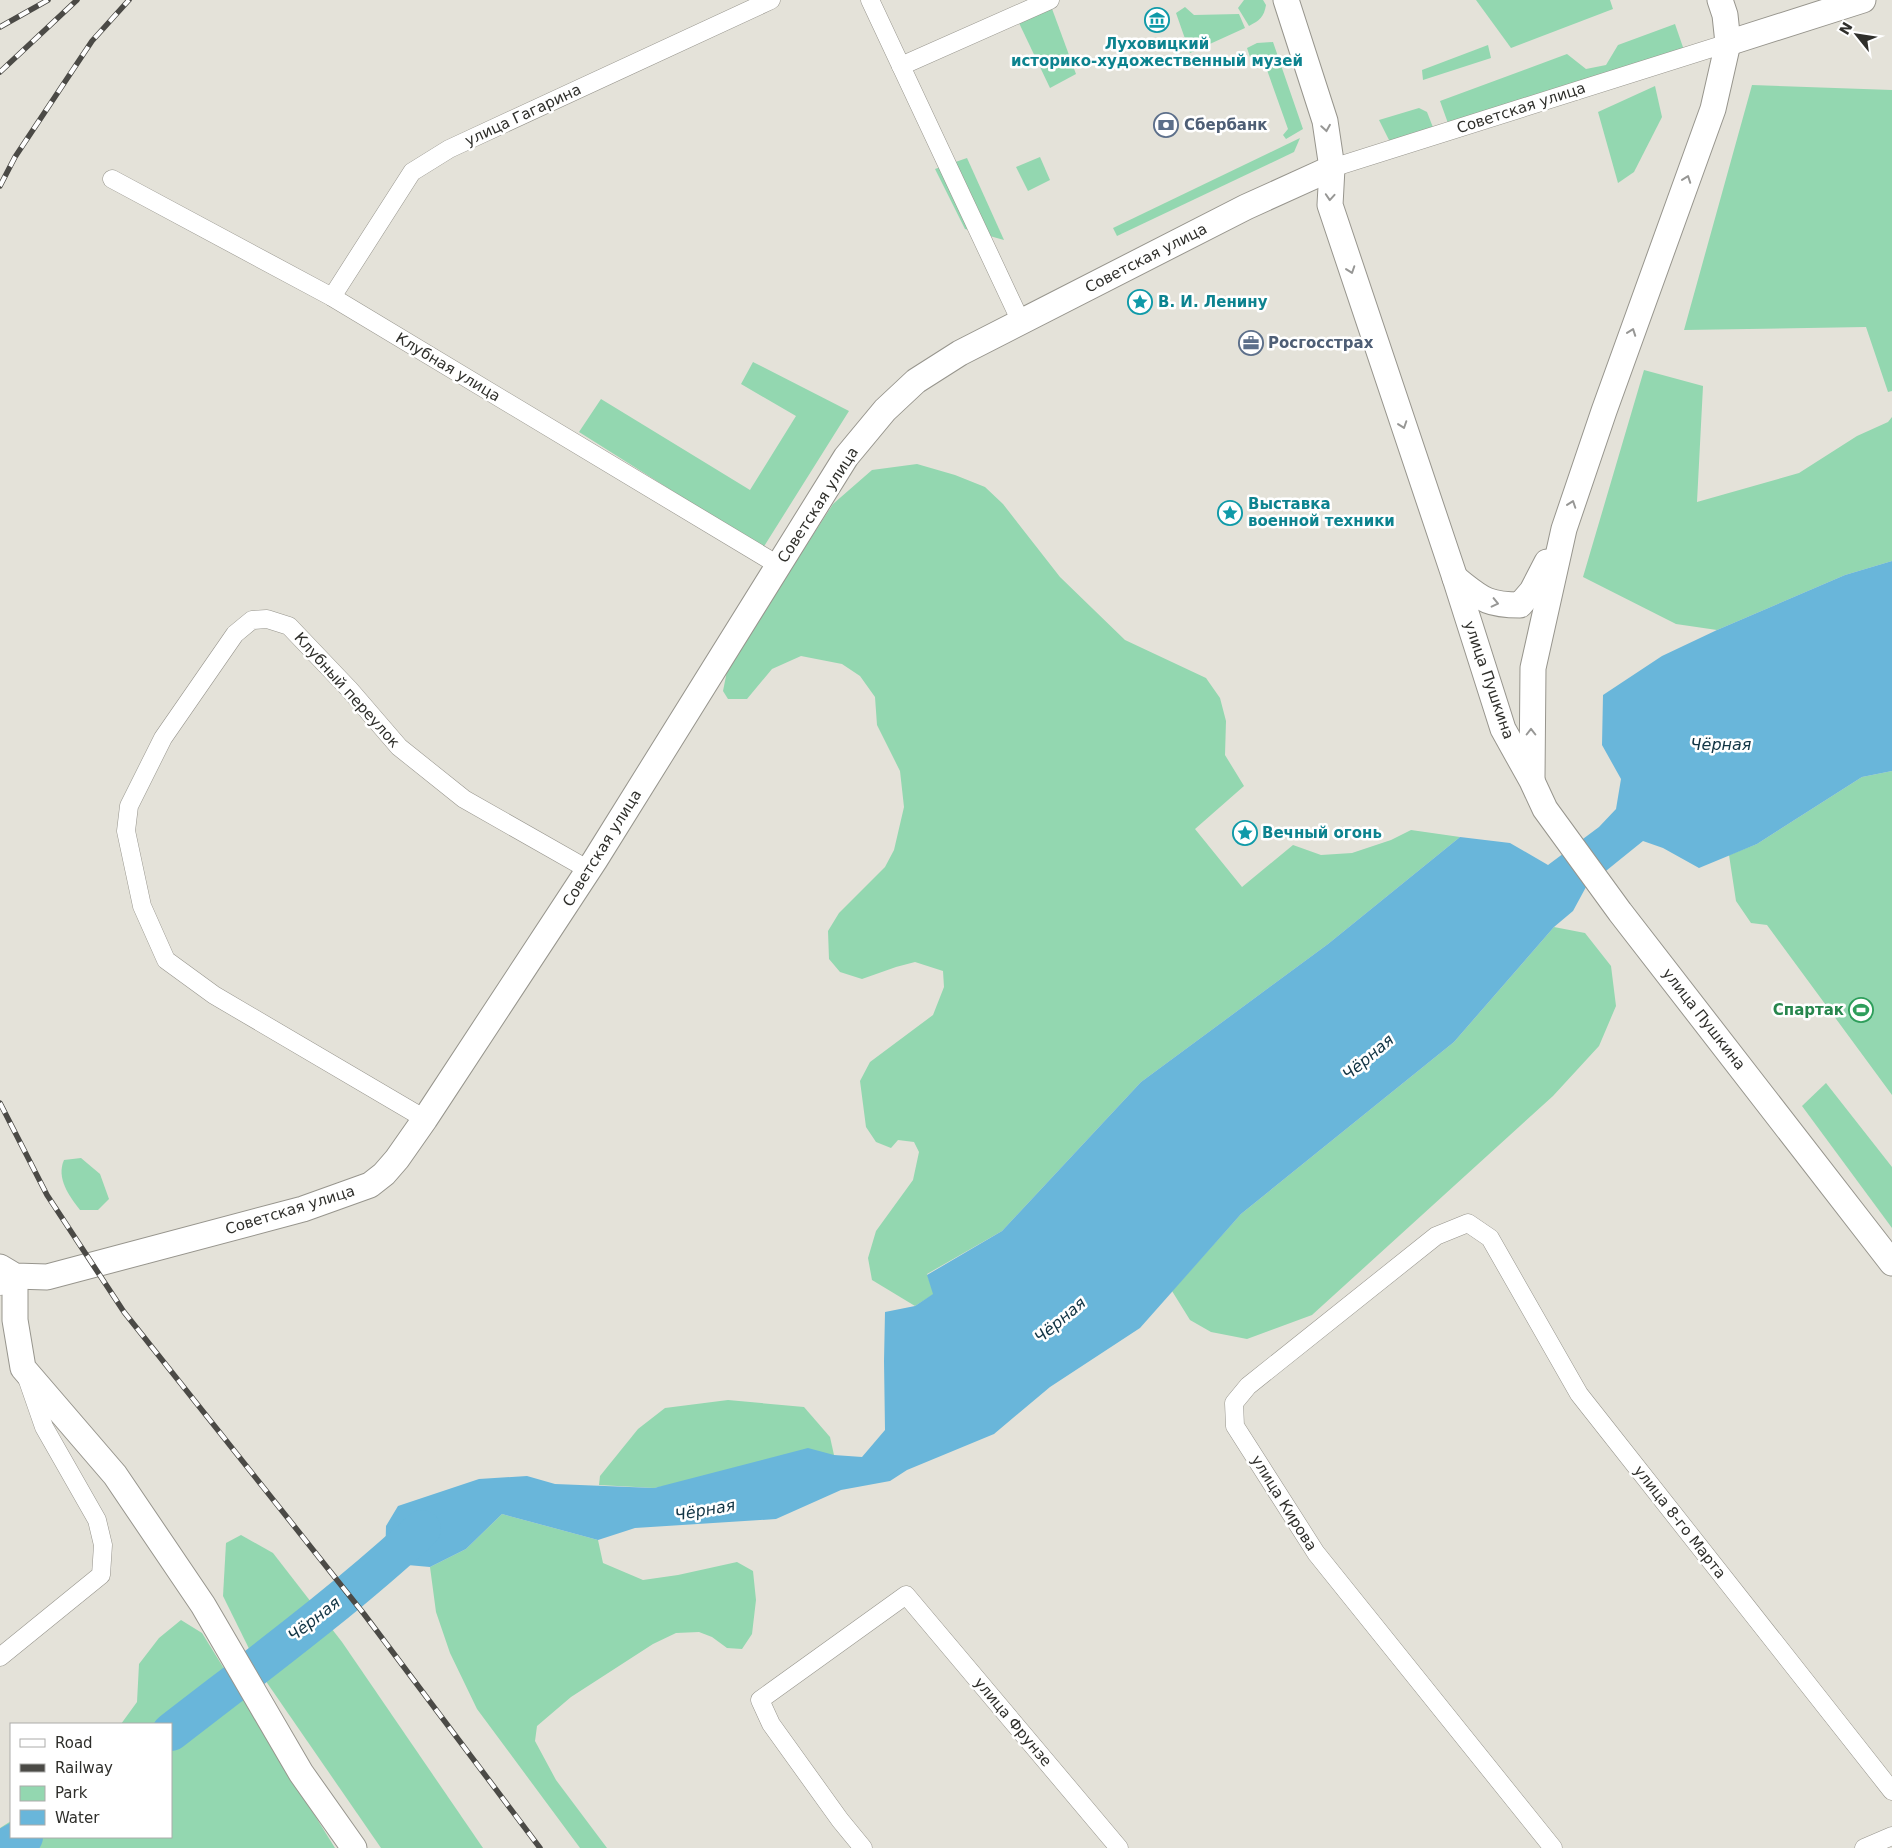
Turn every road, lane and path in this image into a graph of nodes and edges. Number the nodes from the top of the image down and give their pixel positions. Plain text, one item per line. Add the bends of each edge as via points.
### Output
1 (771, 0) edge
2 (870, 0) edge
3 (1050, 0) edge
4 (1286, 0) edge
5 (1720, 0) edge
6 (1863, 0) edge
7 (1728, 43) junction
8 (901, 66) junction
9 (1332, 168) junction
10 (112, 179) dead end
11 (332, 297) junction
12 (1021, 322) junction
13 (1564, 529) junction
14 (778, 565) junction
15 (1454, 578) junction
16 (1532, 781) junction
17 (589, 870) junction
18 (425, 1119) junction
19 (1490, 1238) joint
20 (1892, 1263) edge
21 (5, 1277) edge
22 (23, 1368) junction
23 (0, 1657) edge
24 (1892, 1791) edge
25 (1892, 1836) edge
26 (354, 1848) edge
27 (863, 1848) edge
28 (1119, 1848) edge
29 (1553, 1848) edge
30 (1864, 1848) edge

1 - 11 street, улица Гагарина via 449,149 412,172
2 - 8 street
3 - 8 street
4 -> 9 street, улица Пушкина via 1326,121
5 - 7 street
6 - 7 street, Советская улица
7 - 9 street, Советская улица
13 -> 7 street via 1713,109
8 - 12 street
9 - 12 street, Советская улица via 1246,207
9 -> 15 street, улица Пушкина via 1330,205
10 - 11 street, Клубная улица
11 - 14 street, Клубная улица
12 - 14 street, Советская улица via 960,353 916,381 885,410 846,458
15 -> 13 street via 1485,601 1520,605 1532,591
16 -> 13 street via 1533,668
14 - 17 street, Советская улица
15 - 16 street, улица Пушкина via 1503,729
16 - 20 street, улица Пушкина via 1545,810 1620,912
17 - 18 street, Советская улица
17 - 18 street, Клубный переулок via 464,799 399,747 289,626 267,619 252,620 235,634 163,738 129,806 126,831 142,906 166,960 214,995
18 - 21 street, Советская улица via 384,1174 370,1185 345,1195 47,1277
19 - 24 street, улица 8-го Марта via 1579,1394
19 - 29 street, улица Кирова via 1468,1223 1436,1236 1248,1386 1234,1403 1235,1426 1316,1553
21 - 22 street
22 - 23 street via 44,1427 97,1520 103,1546 101,1575
22 - 26 street via 115,1475 203,1605 301,1773
25 - 30 street
27 - 28 street, улица Фрунзе via 771,1724 760,1700 906,1595

